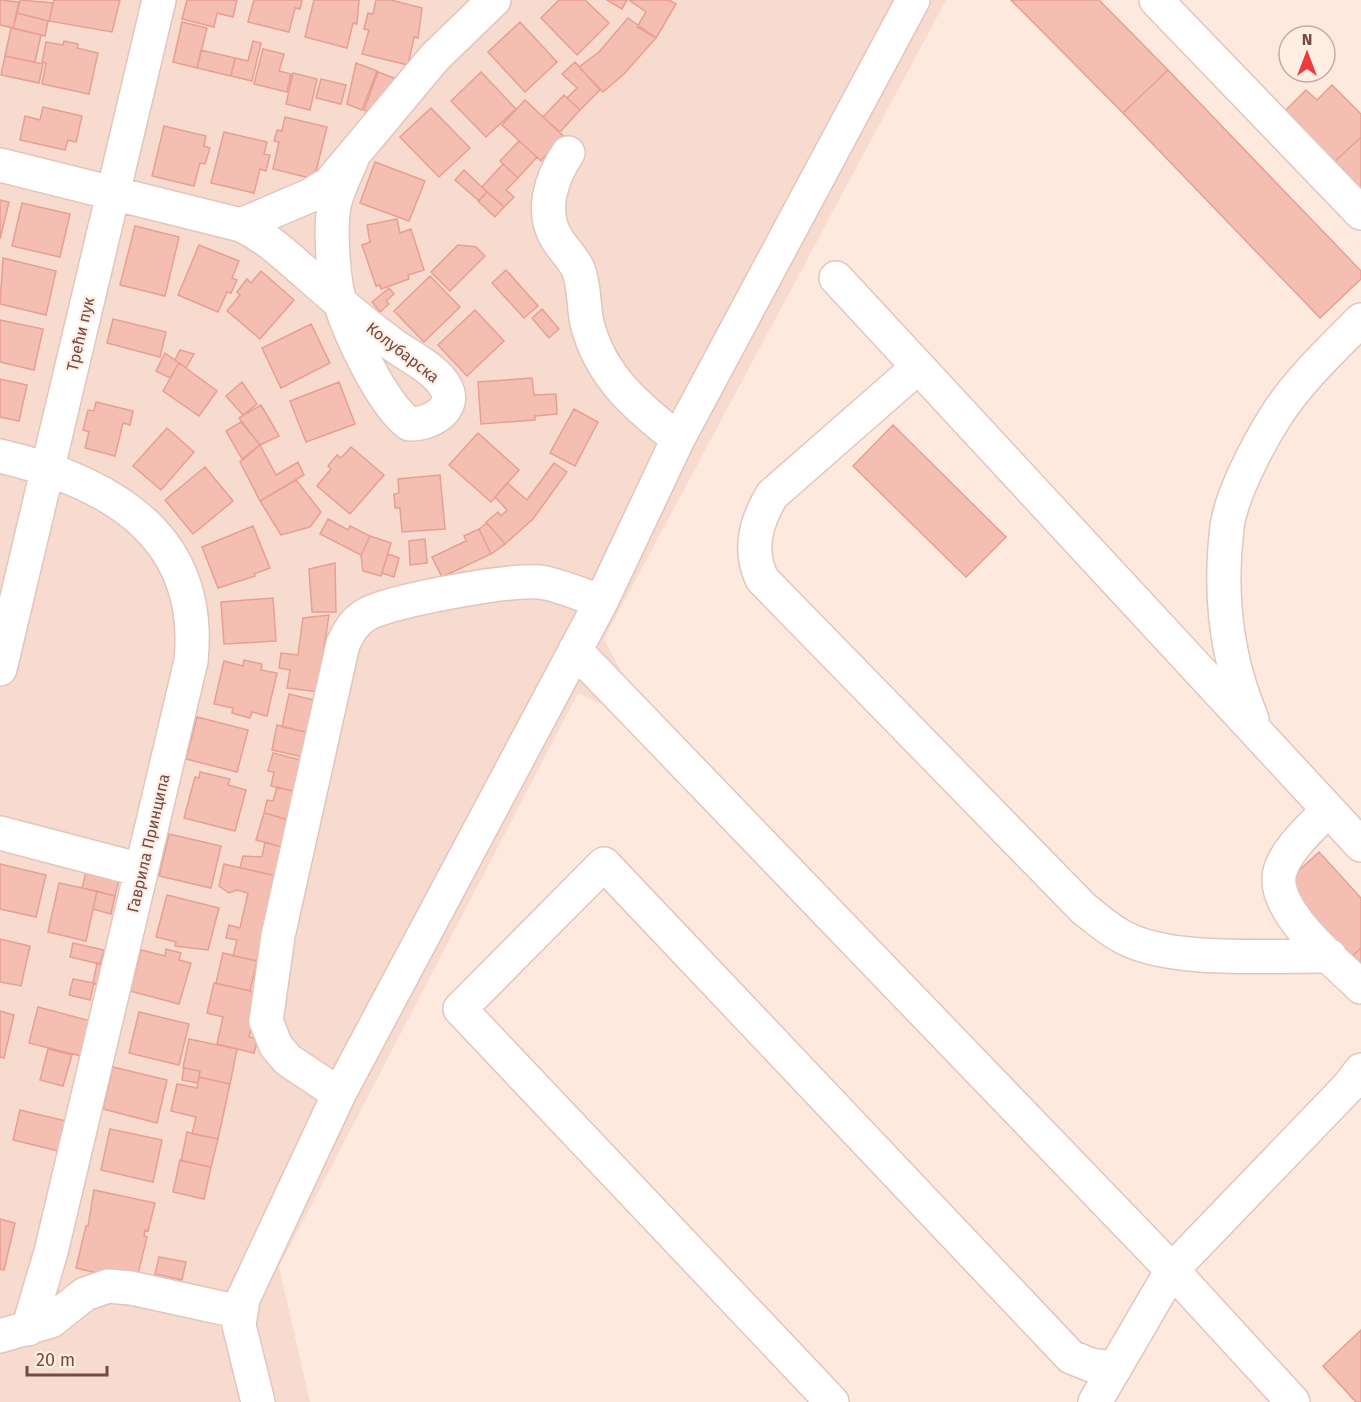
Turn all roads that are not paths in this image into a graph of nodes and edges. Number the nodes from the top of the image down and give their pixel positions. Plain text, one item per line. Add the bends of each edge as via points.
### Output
1 (159, 0) edge
2 (913, 0) edge
3 (1156, 0) edge
4 (487, 2) edge
5 (568, 153) dead end
6 (352, 159) junction
7 (0, 165) edge
8 (114, 192) junction
9 (1361, 213) edge
10 (241, 225) junction
11 (836, 278) dead end
12 (1361, 320) edge
13 (918, 367) junction
14 (678, 439) junction
15 (0, 456) edge
16 (48, 467) junction
17 (601, 602) junction
18 (575, 651) junction
19 (0, 669) edge
20 (1258, 735) junction
21 (1328, 810) junction
22 (0, 833) edge
23 (1361, 845) edge
24 (141, 870) junction
25 (1330, 956) junction
26 (1361, 987) edge
27 (1361, 1070) edge
28 (339, 1094) junction
29 (1172, 1270) junction
30 (240, 1312) junction
31 (14, 1332) edge
32 (1115, 1368) junction
33 (258, 1402) edge
34 (832, 1402) edge
35 (1095, 1402) edge
36 (1293, 1402) edge

1 - 8 street, Трећи пук
2 - 14 street
3 - 9 street
4 - 6 street via 435,57
5 - 14 street via 554,179 549,221 557,241 577,267 594,345 601,362 638,407
6 - 10 street via 329,184
6 - 10 street via 334,206 332,235 339,301 265,236
7 - 8 street
8 - 10 street
8 - 16 street, Трећи пук
11 - 13 street
12 - 20 street via 1318,363 1274,419 1241,485 1227,526 1223,606 1242,694
13 - 20 street
13 - 25 street via 772,495 759,517 755,537 754,563 762,579 1084,909 1121,937 1178,954
14 - 17 street
15 - 16 street, Гаврила Принципа
16 - 19 street, Трећи пук
16 - 24 street, Гаврила Принципа via 137,516 169,552 188,594 192,616 191,661
17 - 18 street
17 - 28 street via 542,582 514,581 394,605 368,614 352,626 343,644 278,936 266,1021 276,1046 288,1060
18 - 28 street
18 - 29 street
20 - 21 street
21 - 23 street
21 - 25 street via 1295,845 1280,872 1281,899 1293,918
22 - 24 street
24 - 31 street, Гаврила Принципа via 51,1252
25 - 26 street
27 - 29 street
28 - 30 street
29 - 32 street
29 - 36 street
30 - 31 street via 108,1286 85,1294 51,1321
30 - 33 street via 239,1325
32 - 34 street via 1071,1357 604,864 460,1009
32 - 35 street

